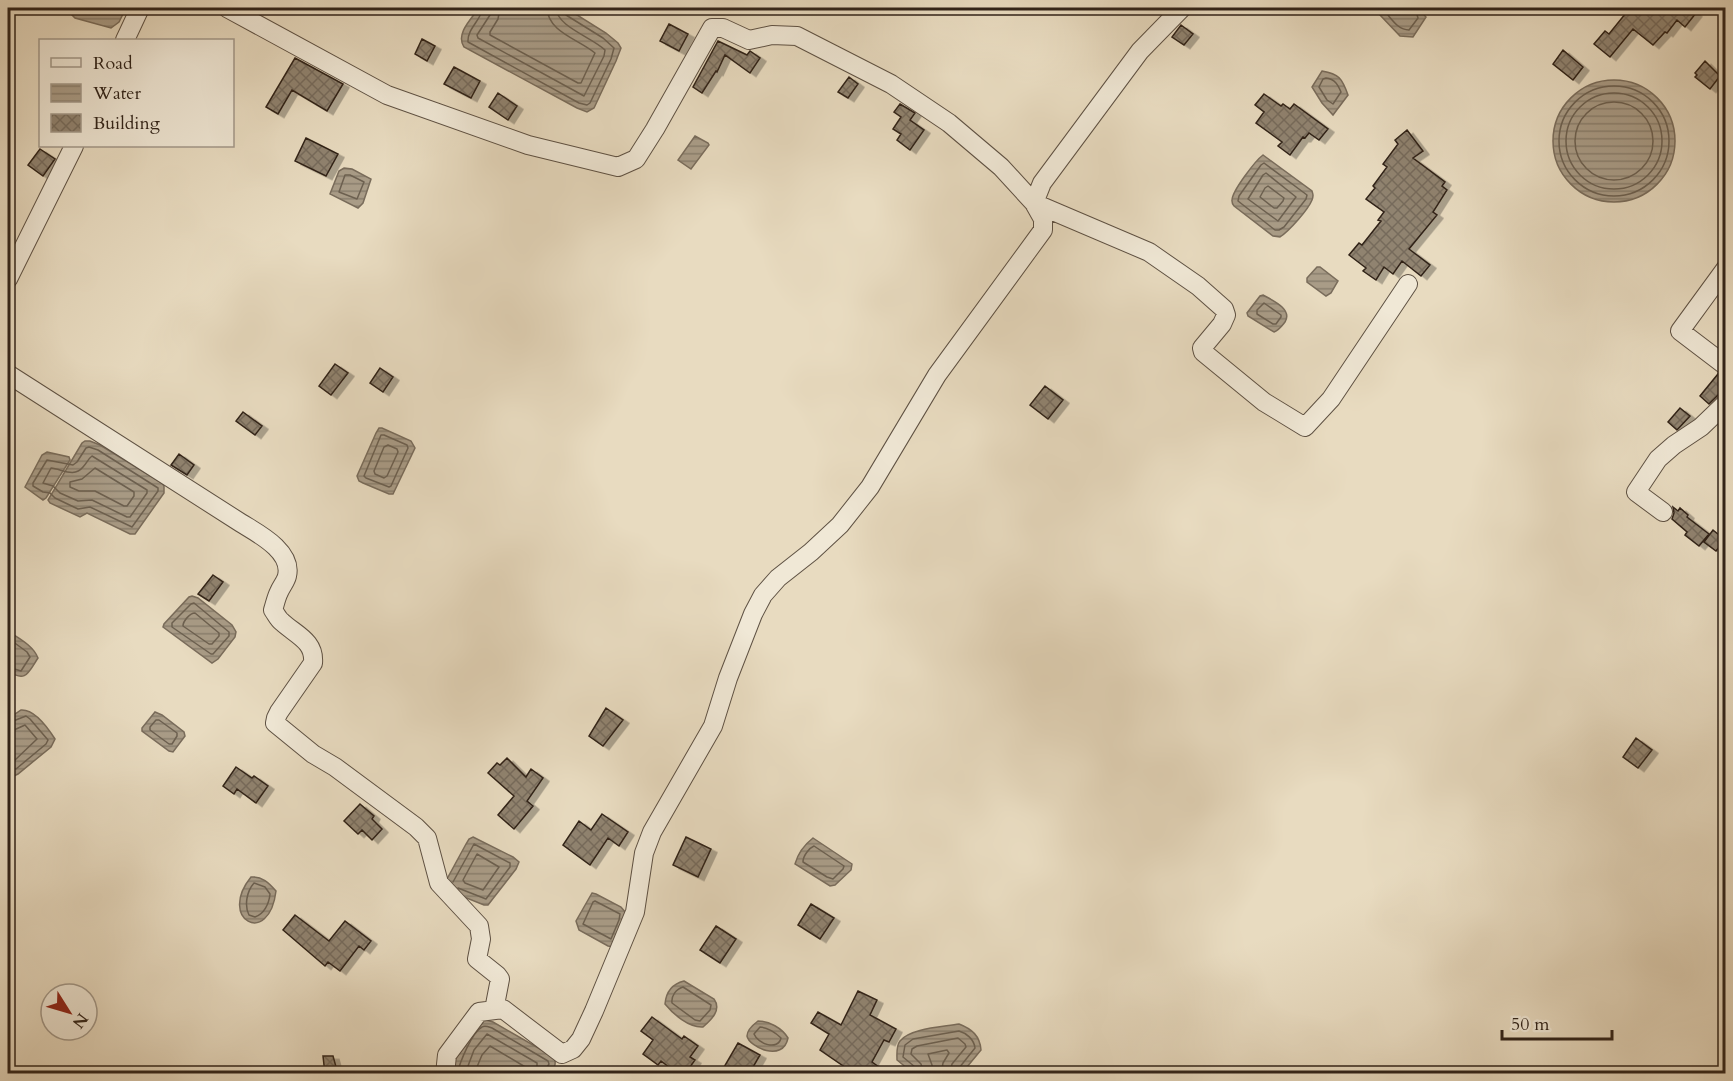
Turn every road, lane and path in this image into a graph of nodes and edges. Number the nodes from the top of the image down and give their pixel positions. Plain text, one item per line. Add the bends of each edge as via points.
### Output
1 (140, 8) edge
2 (226, 8) edge
3 (1182, 8) edge
4 (125, 39) edge
5 (74, 147) edge
6 (1034, 203) junction
7 (1725, 268) edge
8 (8, 279) edge
9 (1408, 284) dead end
10 (1725, 366) edge
11 (10, 382) edge
12 (1725, 403) edge
13 (1663, 512) dead end
14 (494, 1010) junction
15 (445, 1074) edge

1 - 4 street
2 - 6 street via 387,95 528,145 618,167 636,159 712,28 723,28 749,40 772,35 797,36 891,84 948,123 1001,167
3 - 6 street via 1140,51 1042,183
5 - 8 street
6 - 9 street via 1149,252 1198,286 1226,315 1203,352 1264,402 1305,428 1331,399
6 - 14 street via 1043,219 1043,230 938,375 870,488 840,525 763,595 728,678 713,726 651,832 634,912 581,1039 562,1054 503,1010
7 - 10 street via 1680,331
11 - 14 street via 241,522 281,552 288,574 273,610 280,621 308,642 314,655 313,663 279,711 275,723 427,838 439,883 479,926 477,959 500,980
12 - 13 street via 1701,427 1658,459 1636,492
14 - 15 street via 479,1012 472,1021 447,1055

